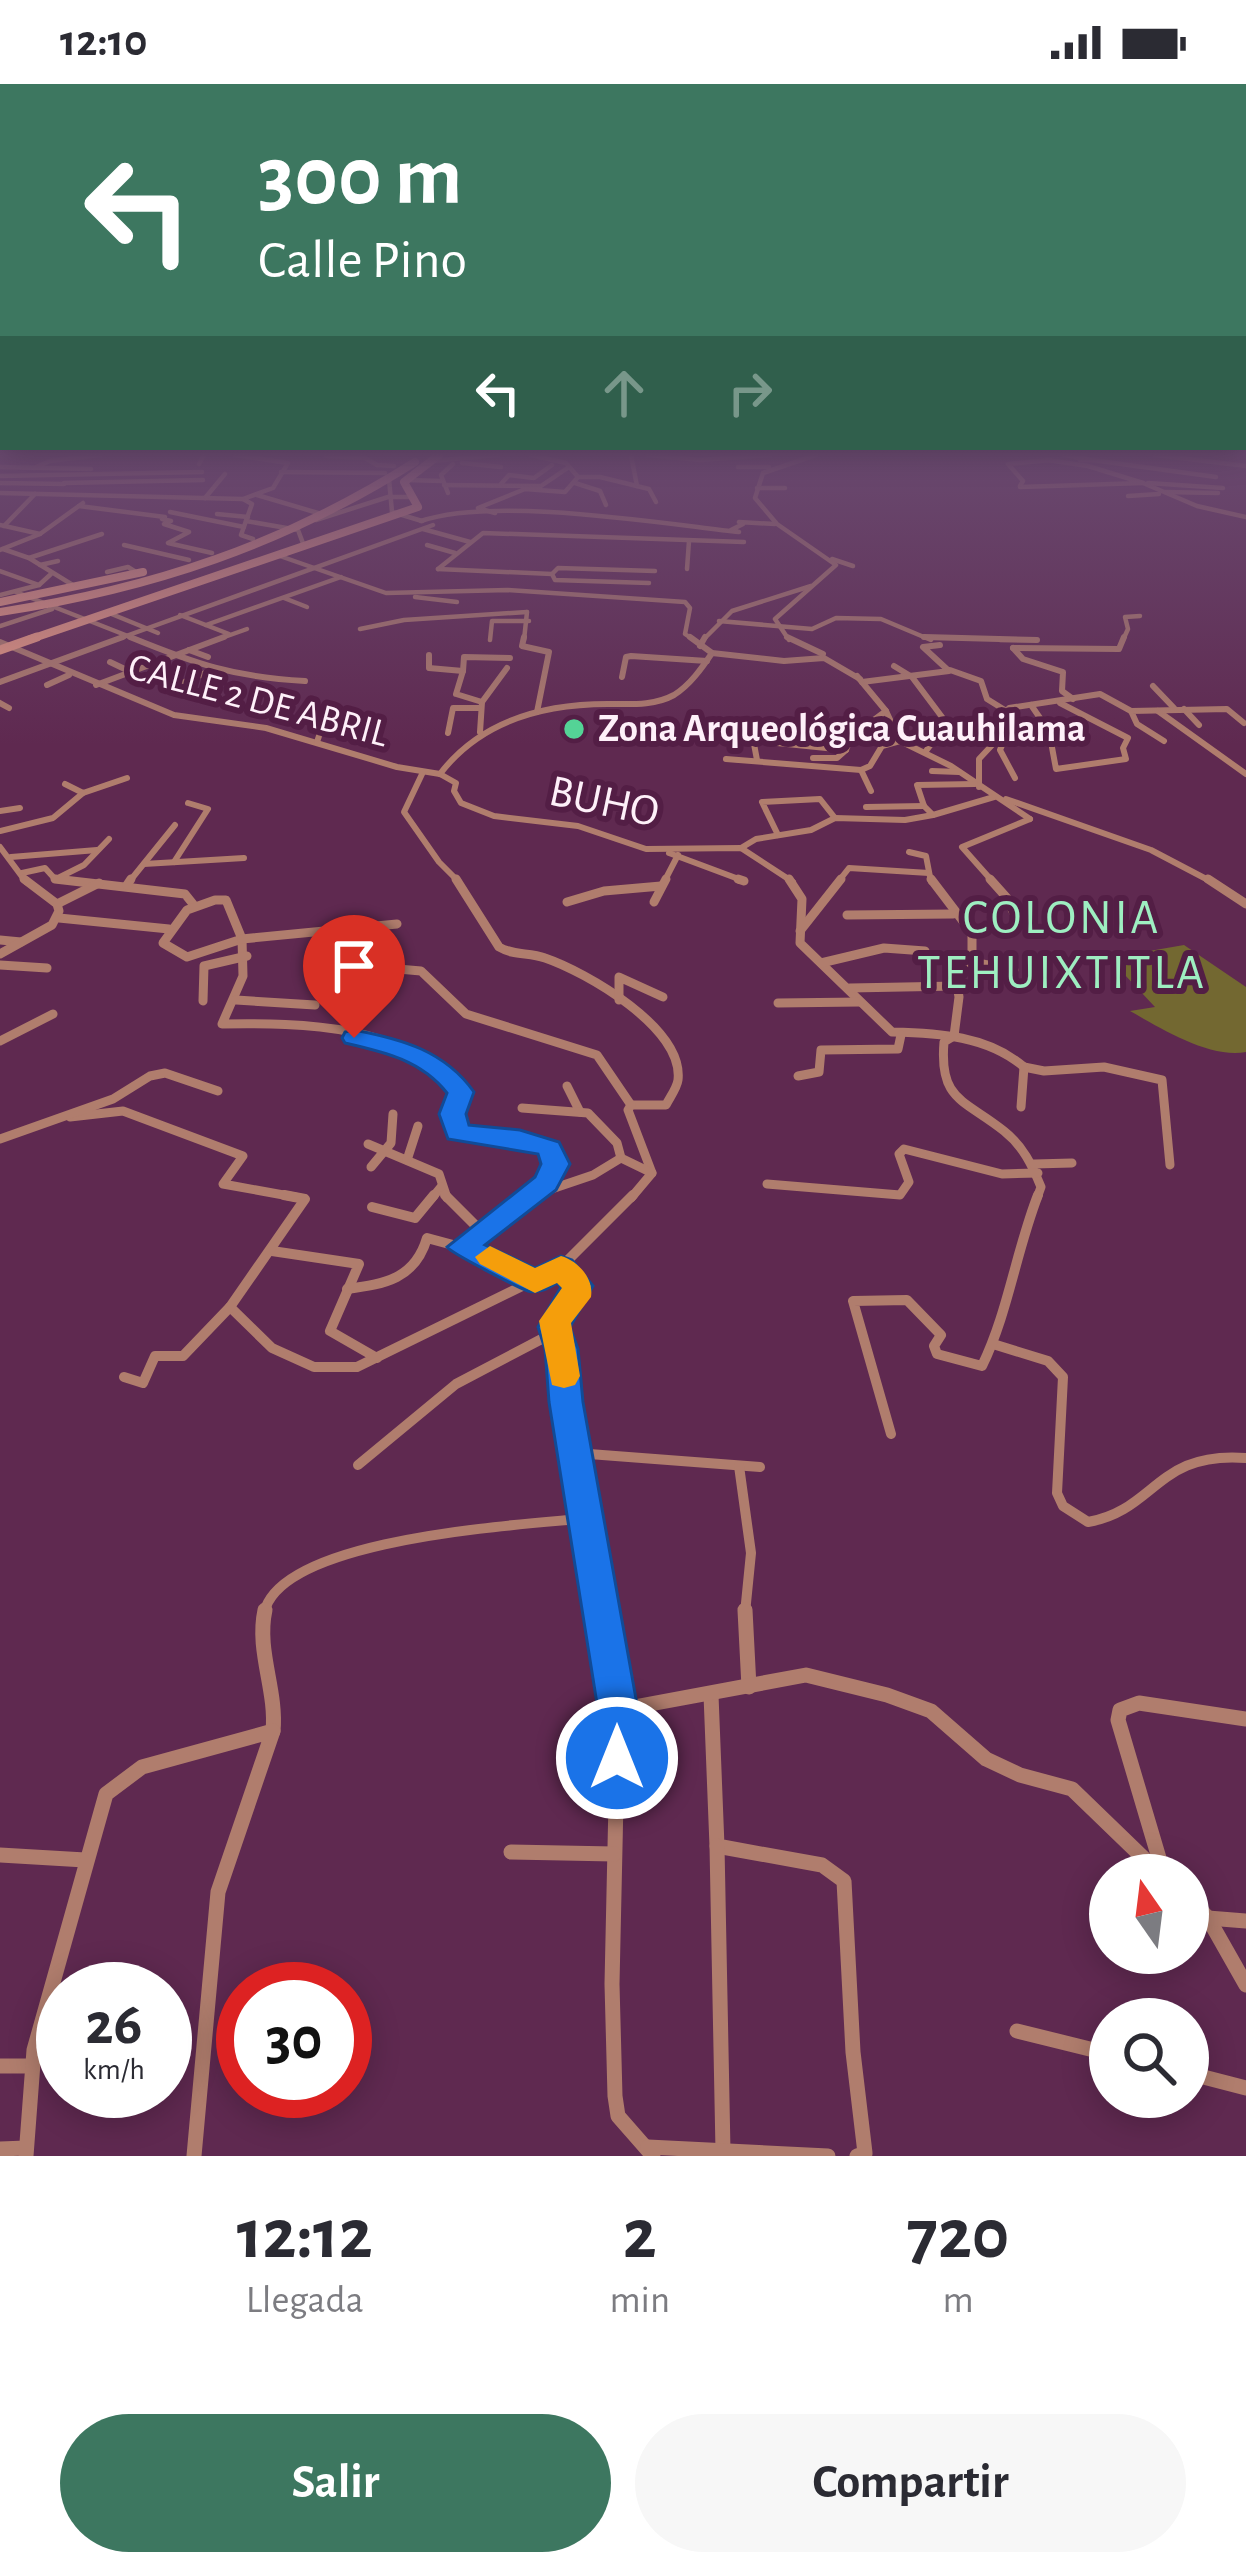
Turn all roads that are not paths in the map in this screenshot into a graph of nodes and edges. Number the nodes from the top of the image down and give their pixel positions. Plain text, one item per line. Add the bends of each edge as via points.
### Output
1 (9, 552) edge
2 (50, 552) edge
3 (144, 552) edge
4 (195, 552) edge
5 (220, 552) edge
6 (223, 552) edge
7 (286, 552) edge
8 (355, 552) edge
9 (450, 552) edge
10 (688, 552) edge
11 (818, 552) edge
12 (455, 553) joint
13 (277, 555) junction
14 (209, 556) junction
15 (827, 558) junction
16 (29, 559) junction
17 (58, 561) dead end
18 (182, 564) junction
19 (40, 565) junction
20 (853, 566) dead end
21 (314, 568) junction
22 (687, 569) dead end
23 (0, 571) edge
24 (162, 571) junction
25 (655, 571) dead end
26 (107, 572) dead end
27 (530, 573) junction
28 (51, 574) junction
29 (139, 574) junction
30 (551, 574) junction
31 (341, 577) junction
32 (650, 583) dead end
33 (525, 584) dead end
34 (819, 584) junction
35 (39, 585) junction
36 (130, 585) junction
37 (76, 587) junction
38 (16, 592) junction
39 (398, 594) junction
40 (157, 596) junction
41 (575, 596) junction
42 (27, 597) junction
43 (0, 598) edge
44 (283, 598) junction
45 (624, 599) junction
46 (457, 602) dead end
47 (535, 605) dead end
48 (51, 607) junction
49 (307, 607) dead end
50 (201, 608) junction
51 (570, 611) dead end
52 (620, 611) dead end
53 (0, 612) edge
54 (211, 612) dead end
55 (526, 612) junction
56 (109, 613) junction
57 (34, 615) junction
58 (180, 615) junction
59 (1140, 616) dead end
60 (47, 620) dead end
61 (126, 620) junction
62 (530, 621) junction
63 (719, 621) junction
64 (85, 622) junction
65 (206, 625) junction
66 (0, 626) edge
67 (777, 626) junction
68 (101, 628) junction
69 (146, 628) junction
70 (247, 629) dead end
71 (360, 629) dead end
72 (158, 633) dead end
73 (225, 636) junction
74 (122, 637) junction
75 (490, 640) dead end
76 (1036, 640) dead end
77 (944, 641) junction
78 (237, 644) dead end
79 (1015, 644) junction
80 (3, 646) edge
81 (700, 646) junction
82 (152, 649) junction
83 (189, 650) junction
84 (712, 652) junction
85 (428, 655) dead end
86 (135, 656) dead end
87 (172, 657) junction
88 (208, 657) dead end
89 (510, 658) dead end
90 (707, 661) junction
91 (110, 662) dead end
92 (47, 663) junction
93 (894, 666) dead end
94 (507, 668) dead end
95 (92, 670) dead end
96 (212, 670) junction
97 (463, 671) junction
98 (948, 671) junction
99 (130, 672) junction
100 (74, 676) junction
101 (622, 677) dead end
102 (912, 677) junction
103 (861, 680) junction
104 (305, 681) dead end
105 (0, 682) edge
106 (47, 685) dead end
107 (95, 685) junction
108 (1153, 686) dead end
109 (172, 687) dead end
110 (634, 690) dead end
111 (1073, 699) junction
112 (1060, 703) junction
113 (0, 704) edge
114 (634, 704) junction
115 (481, 705) junction
116 (1030, 706) junction
117 (328, 709) dead end
118 (1180, 709) junction
119 (1157, 710) junction
120 (886, 711) junction
121 (1131, 711) junction
122 (537, 712) junction
123 (1008, 712) junction
124 (0, 713) edge
125 (1244, 723) edge
126 (1199, 724) dead end
127 (948, 725) dead end
128 (1008, 728) junction
129 (480, 732) junction
130 (448, 734) dead end
131 (938, 736) dead end
132 (900, 741) junction
133 (317, 742) junction
134 (1164, 742) dead end
135 (846, 750) junction
136 (926, 751) junction
137 (813, 758) dead end
138 (727, 759) dead end
139 (757, 760) junction
140 (861, 770) junction
141 (932, 771) dead end
142 (423, 772) junction
143 (959, 772) junction
144 (440, 774) junction
145 (1246, 774) edge
146 (128, 778) dead end
147 (1015, 778) dead end
148 (65, 784) dead end
149 (977, 786) junction
150 (871, 791) dead end
151 (82, 793) junction
152 (992, 796) junction
153 (188, 803) dead end
154 (924, 806) junction
155 (866, 807) dead end
156 (20, 808) dead end
157 (0, 811) edge
158 (933, 815) junction
159 (835, 818) junction
160 (175, 825) dead end
161 (0, 831) edge
162 (778, 835) junction
163 (110, 839) dead end
164 (0, 847) edge
165 (741, 848) junction
166 (97, 850) junction
167 (664, 851) junction
168 (909, 853) dead end
169 (678, 855) junction
170 (872, 855) dead end
171 (11, 857) junction
172 (244, 858) dead end
173 (174, 862) junction
174 (144, 864) junction
175 (870, 869) junction
176 (22, 873) junction
177 (929, 873) junction
178 (55, 879) junction
179 (744, 881) dead end
180 (98, 884) junction
181 (127, 885) junction
182 (661, 886) junction
183 (567, 902) dead end
184 (654, 902) dead end
185 (57, 904) junction
186 (193, 904) junction
187 (1246, 904) edge
188 (953, 914) junction
189 (847, 915) dead end
190 (59, 918) junction
191 (1016, 918) dead end
192 (397, 924) dead end
193 (169, 929) junction
194 (345, 931) junction
195 (800, 931) junction
196 (245, 938) junction
197 (0, 940) edge
198 (21, 942) junction
199 (925, 951) dead end
200 (0, 954) edge
201 (247, 956) junction
202 (972, 962) junction
203 (821, 963) junction
204 (0, 965) edge
205 (47, 968) dead end
206 (1014, 970) dead end
207 (957, 986) junction
208 (850, 988) junction
209 (663, 997) dead end
210 (236, 1000) junction
211 (619, 1000) junction
212 (203, 1001) dead end
213 (860, 1002) junction
214 (778, 1003) dead end
215 (315, 1004) dead end
216 (52, 1013) dead end
217 (901, 1035) junction
218 (951, 1040) junction
219 (0, 1041) edge
220 (1024, 1067) junction
221 (798, 1076) dead end
222 (567, 1086) dead end
223 (218, 1091) dead end
224 (631, 1105) junction
225 (1022, 1107) dead end
226 (522, 1108) dead end
227 (580, 1112) junction
228 (393, 1114) dead end
229 (70, 1117) junction
230 (418, 1126) dead end
231 (0, 1139) edge
232 (368, 1144) dead end
233 (386, 1151) junction
234 (621, 1158) junction
235 (407, 1160) junction
236 (1072, 1163) dead end
237 (1171, 1165) dead end
238 (371, 1167) dead end
239 (1036, 1169) junction
240 (652, 1173) junction
241 (767, 1184) dead end
242 (440, 1187) junction
243 (529, 1196) junction
244 (372, 1207) dead end
245 (479, 1231) junction
246 (462, 1247) junction
247 (272, 1251) junction
248 (561, 1267) junction
249 (535, 1282) junction
250 (347, 1289) junction
251 (230, 1307) junction
252 (555, 1332) junction
253 (993, 1343) junction
254 (377, 1358) junction
255 (124, 1377) dead end
256 (890, 1434) dead end
257 (576, 1453) junction
258 (1246, 1458) edge
259 (358, 1465) dead end
260 (739, 1466) junction
261 (760, 1468) dead end
262 (589, 1518) junction
263 (749, 1688) junction
264 (711, 1695) junction
265 (618, 1710) junction
266 (1246, 1719) edge
267 (273, 1731) junction
268 (717, 1846) junction
269 (511, 1852) dead end
270 (614, 1853) junction
271 (1140, 1854) edge
272 (1156, 1854) edge
273 (0, 1856) edge
274 (86, 1860) junction
275 (1209, 1918) edge
276 (1209, 1920) edge
277 (1246, 1921) edge
278 (1246, 1984) edge
279 (1017, 2031) dead end
280 (1089, 2049) edge
281 (0, 2066) edge
282 (31, 2066) junction
283 (1209, 2078) edge
284 (1246, 2088) edge
285 (0, 2149) edge
286 (723, 2151) junction
287 (26, 2152) edge
288 (651, 2152) edge
289 (194, 2156) edge
290 (828, 2156) edge
291 (857, 2156) edge

1 - 16 street
2 - 16 street
3 - 18 street
4 - 14 street
5 - 14 main road
6 - 14 main road
7 - 13 main road
8 - 21 street
9 - 12 street
10 - 22 street
11 - 15 street
12 - 27 street via 438,569
13 - 21 street
13 - 40 main road
14 - 18 main road
15 - 20 street
15 - 34 street via 836,566
16 - 19 street
17 - 19 street
18 - 24 main road
19 - 28 street
21 - 31 street
21 - 50 street
23 - 35 street
24 - 29 main road
24 - 36 main road
25 - 30 street
26 - 29 street
27 - 30 street
27 - 33 street
28 - 35 street
28 - 37 street
29 - 37 main road
30 - 32 street
31 - 39 street
31 - 44 street
34 - 63 street via 739,606
34 - 67 street via 778,616
35 - 38 street
36 - 40 street
36 - 48 main road
37 - 42 main road
38 - 42 street
38 - 43 street
39 - 41 street
39 - 46 street
40 - 56 main road
41 - 45 street
41 - 51 street
42 - 43 main road
42 - 48 street
44 - 49 street
44 - 65 street
45 - 52 street
45 - 81 street via 689,604 684,629
47 - 55 street
48 - 53 main road
48 - 57 street
48 - 64 street
50 - 54 street
50 - 58 street
55 - 62 street
55 - 71 street
56 - 61 street
56 - 64 main road
57 - 60 street
57 - 66 street
58 - 65 street
58 - 69 street
59 - 79 street via 1125,617 1119,649
61 - 68 street
61 - 69 street
62 - 75 street via 492,621
62 - 122 street via 523,647 548,650
63 - 67 street
63 - 81 street
64 - 68 street
64 - 80 main road
65 - 73 street
67 - 77 street via 881,620
67 - 103 street via 790,643 830,655
68 - 74 street
69 - 72 street
69 - 74 street
70 - 73 street
73 - 78 street
73 - 83 street
74 - 82 street
74 - 92 street
76 - 79 street
77 - 79 street
77 - 98 street via 923,647
79 - 111 street via 1023,659 1063,672 1062,691
80 - 92 street, CALLE 2 DE ABRIL
81 - 84 street
82 - 86 street
82 - 87 street
83 - 87 street
83 - 88 street
84 - 90 street
84 - 103 street via 824,658
85 - 97 street via 432,670
87 - 96 street
87 - 99 street
89 - 97 street via 464,657
90 - 101 street via 631,656
90 - 114 street via 674,694
91 - 99 street
92 - 100 street, CALLE 2 DE ABRIL
92 - 105 street
93 - 102 street
94 - 115 street
95 - 100 street
96 - 104 street
96 - 109 street
97 - 115 street via 456,694
98 - 102 street
98 - 123 street via 981,681 992,704
99 - 107 street
100 - 106 street
100 - 107 street, CALLE 2 DE ABRIL
102 - 103 street
102 - 127 street
103 - 120 street
107 - 133 street, CALLE 2 DE ABRIL via 185,718
108 - 118 street
110 - 114 street
111 - 112 street
111 - 121 street via 1103,695
112 - 116 street
112 - 116 street via 1130,740 1125,760 1056,769 1049,731
113 - 124 street via 9,709
114 - 122 street
115 - 129 street
115 - 130 street via 453,708
116 - 123 street
117 - 133 street
118 - 119 street
118 - 125 street via 1227,709
118 - 126 street
119 - 121 street
119 - 145 street
120 - 132 street
120 - 135 street
121 - 134 street
122 - 129 street
123 - 128 street
128 - 147 street via 1000,750
128 - 149 street via 982,747
129 - 144 street
131 - 136 street
132 - 136 street
132 - 140 street via 882,746
133 - 142 street, CALLE 2 DE ABRIL
135 - 137 street
135 - 139 street via 758,741
136 - 143 street
138 - 139 street
139 - 140 street
140 - 150 street
141 - 143 street
142 - 144 street, CALLE 2 DE ABRIL
142 - 211 street via 404,812 499,946 545,958
143 - 149 street
144 - 167 street, BUHO via 475,810 550,820
146 - 151 street
148 - 151 street
149 - 152 street
149 - 154 street via 917,785
151 - 161 street via 53,818
152 - 158 street
152 - 187 street via 1150,850
152 - 191 street via 1030,819 962,848 1000,887
153 - 173 street via 208,809
154 - 155 street
154 - 158 street
156 - 157 street
158 - 159 street
159 - 162 street, BUHO
159 - 162 street via 820,799 763,802
160 - 174 street
162 - 165 street, BUHO
163 - 166 street
164 - 171 street
165 - 167 street, BUHO
165 - 195 street via 794,882
166 - 171 street
166 - 178 street
167 - 169 street
168 - 177 street via 926,856
169 - 179 street
169 - 182 street
170 - 175 street
171 - 176 street
172 - 173 street
173 - 174 street
174 - 181 street
175 - 177 street
175 - 195 street via 849,868
176 - 178 street via 45,868
176 - 185 street
177 - 188 street
178 - 180 street
180 - 181 street
180 - 185 street
181 - 186 street via 190,896
182 - 183 street
182 - 184 street
185 - 190 street
186 - 193 street
186 - 196 street via 226,900
188 - 189 street
188 - 202 street via 972,933
190 - 193 street
190 - 198 street
192 - 194 street
193 - 196 street via 163,944 181,957
194 - 196 street
194 - 224 street via 375,967 422,970 466,1014 597,1055
195 - 203 street via 800,943
196 - 201 street
197 - 198 street
198 - 200 street
199 - 203 street via 884,948
201 - 210 street
201 - 212 street via 204,966
202 - 206 street
202 - 207 street via 956,963
203 - 208 street
204 - 205 street
207 - 208 street
207 - 218 street
208 - 213 street
209 - 211 street via 623,976
210 - 215 street
210 - 243 street via 222,1024 313,1023 397,1046 445,1072 461,1092 453,1114 458,1133 550,1148 556,1164
211 - 224 street via 674,1049 681,1079 666,1105
213 - 214 street
213 - 217 street
216 - 219 street
217 - 218 street
217 - 221 street via 898,1049 821,1051 819,1072
218 - 220 street via 1002,1048
218 - 239 street via 944,1042 945,1083 1018,1139
220 - 225 street
220 - 237 street via 1104,1066 1162,1080
222 - 227 street
223 - 229 street via 165,1073
224 - 240 street via 628,1118
226 - 227 street
227 - 234 street via 617,1143
228 - 233 street
229 - 231 street
229 - 247 street via 123,1111 243,1156 223,1184 305,1199
230 - 235 street
232 - 233 street
233 - 235 street
233 - 238 street
234 - 240 street
234 - 243 street
235 - 242 street via 439,1174
236 - 239 street
239 - 241 street via 1002,1174 904,1149 910,1182 900,1195
239 - 253 street via 1041,1187
240 - 248 street
242 - 244 street via 416,1218
242 - 245 street
243 - 245 street
245 - 246 street
246 - 249 street
246 - 250 street via 428,1238 416,1270 393,1283
247 - 250 street via 358,1264
247 - 251 street
248 - 249 street
248 - 252 street via 578,1286
249 - 254 street
250 - 254 street via 330,1330
251 - 254 street via 272,1348 314,1366 357,1367
251 - 255 street via 183,1356 155,1356 143,1383
252 - 257 street
252 - 259 street via 456,1384
253 - 256 street via 986,1364 974,1367 937,1354 940,1335 914,1304 853,1301
253 - 258 street via 1048,1361 1063,1377 1057,1493 1088,1522 1180,1466
257 - 260 street
257 - 262 street
260 - 261 street
260 - 263 street via 751,1552 744,1589
262 - 265 street
262 - 267 street via 410,1539 293,1575 268,1596 261,1644 275,1694
263 - 264 street
263 - 271 street via 806,1676 931,1711 986,1759 1072,1789
264 - 265 street
264 - 268 street
265 - 270 street
266 - 272 street via 1139,1703 1120,1710
267 - 274 street via 126,1775 106,1794
267 - 289 street via 218,1892
268 - 286 street
268 - 291 street via 752,1859 824,1863 844,1881 865,2138 865,2153
269 - 270 street
270 - 288 street via 615,2096 618,2116
273 - 274 street
274 - 282 street
275 - 277 street
276 - 278 street
279 - 280 street
281 - 282 street
282 - 287 street
283 - 284 street
285 - 287 street
286 - 288 street
286 - 290 street

